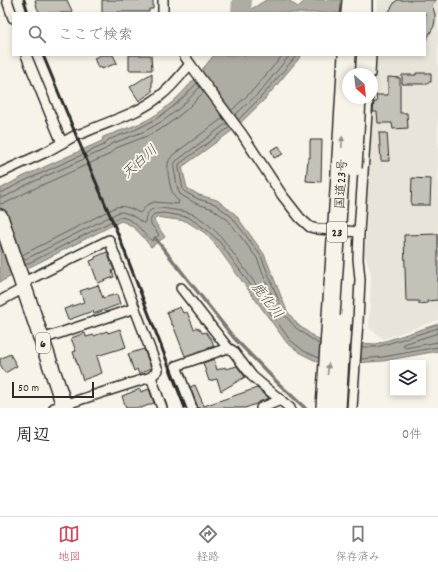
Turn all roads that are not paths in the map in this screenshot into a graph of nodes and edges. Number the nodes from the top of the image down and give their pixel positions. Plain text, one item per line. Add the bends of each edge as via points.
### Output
1 (8, 0) edge
2 (163, 0) edge
3 (351, 0) edge
4 (363, 0) edge
5 (163, 12) edge
6 (350, 12) edge
7 (362, 12) edge
8 (12, 14) edge
9 (26, 56) edge
10 (185, 56) edge
11 (347, 56) edge
12 (360, 56) edge
13 (371, 56) edge
14 (190, 64) junction
15 (359, 68) edge
16 (370, 68) edge
17 (357, 104) edge
18 (368, 104) edge
19 (62, 143) junction
20 (0, 173) edge
21 (0, 217) edge
22 (359, 232) junction
23 (22, 283) junction
24 (181, 288) dead end
25 (0, 301) edge
26 (135, 308) junction
27 (42, 339) junction
28 (228, 348) junction
29 (151, 376) junction
30 (281, 400) junction
31 (61, 407) edge
32 (162, 408) edge
33 (192, 408) edge
34 (261, 408) edge
35 (290, 408) edge
36 (325, 408) edge
37 (337, 408) edge
38 (352, 408) edge

1 - 8 street
2 - 5 street
3 - 6 highway
4 - 7 highway
9 - 19 street
10 - 14 street
36 -> 11 highway, 国道23号 / 23, bridge
12 - 15 highway
13 - 16 street
14 - 19 street via 178,79 151,103
14 - 22 street via 300,218 310,227 318,229
17 - 37 highway, 国道23号 / 23, bridge
18 - 22 street
19 - 20 street
21 - 23 main road, 6
22 - 38 street via 360,279
23 - 25 street
23 - 26 street via 109,240
23 - 27 main road, 6
24 - 28 street
26 - 27 street
26 - 29 street via 158,370
27 - 31 main road, 6
28 - 30 street via 252,376
28 - 33 street via 176,366
29 - 31 street
29 - 32 street
30 - 34 street
30 - 35 street

